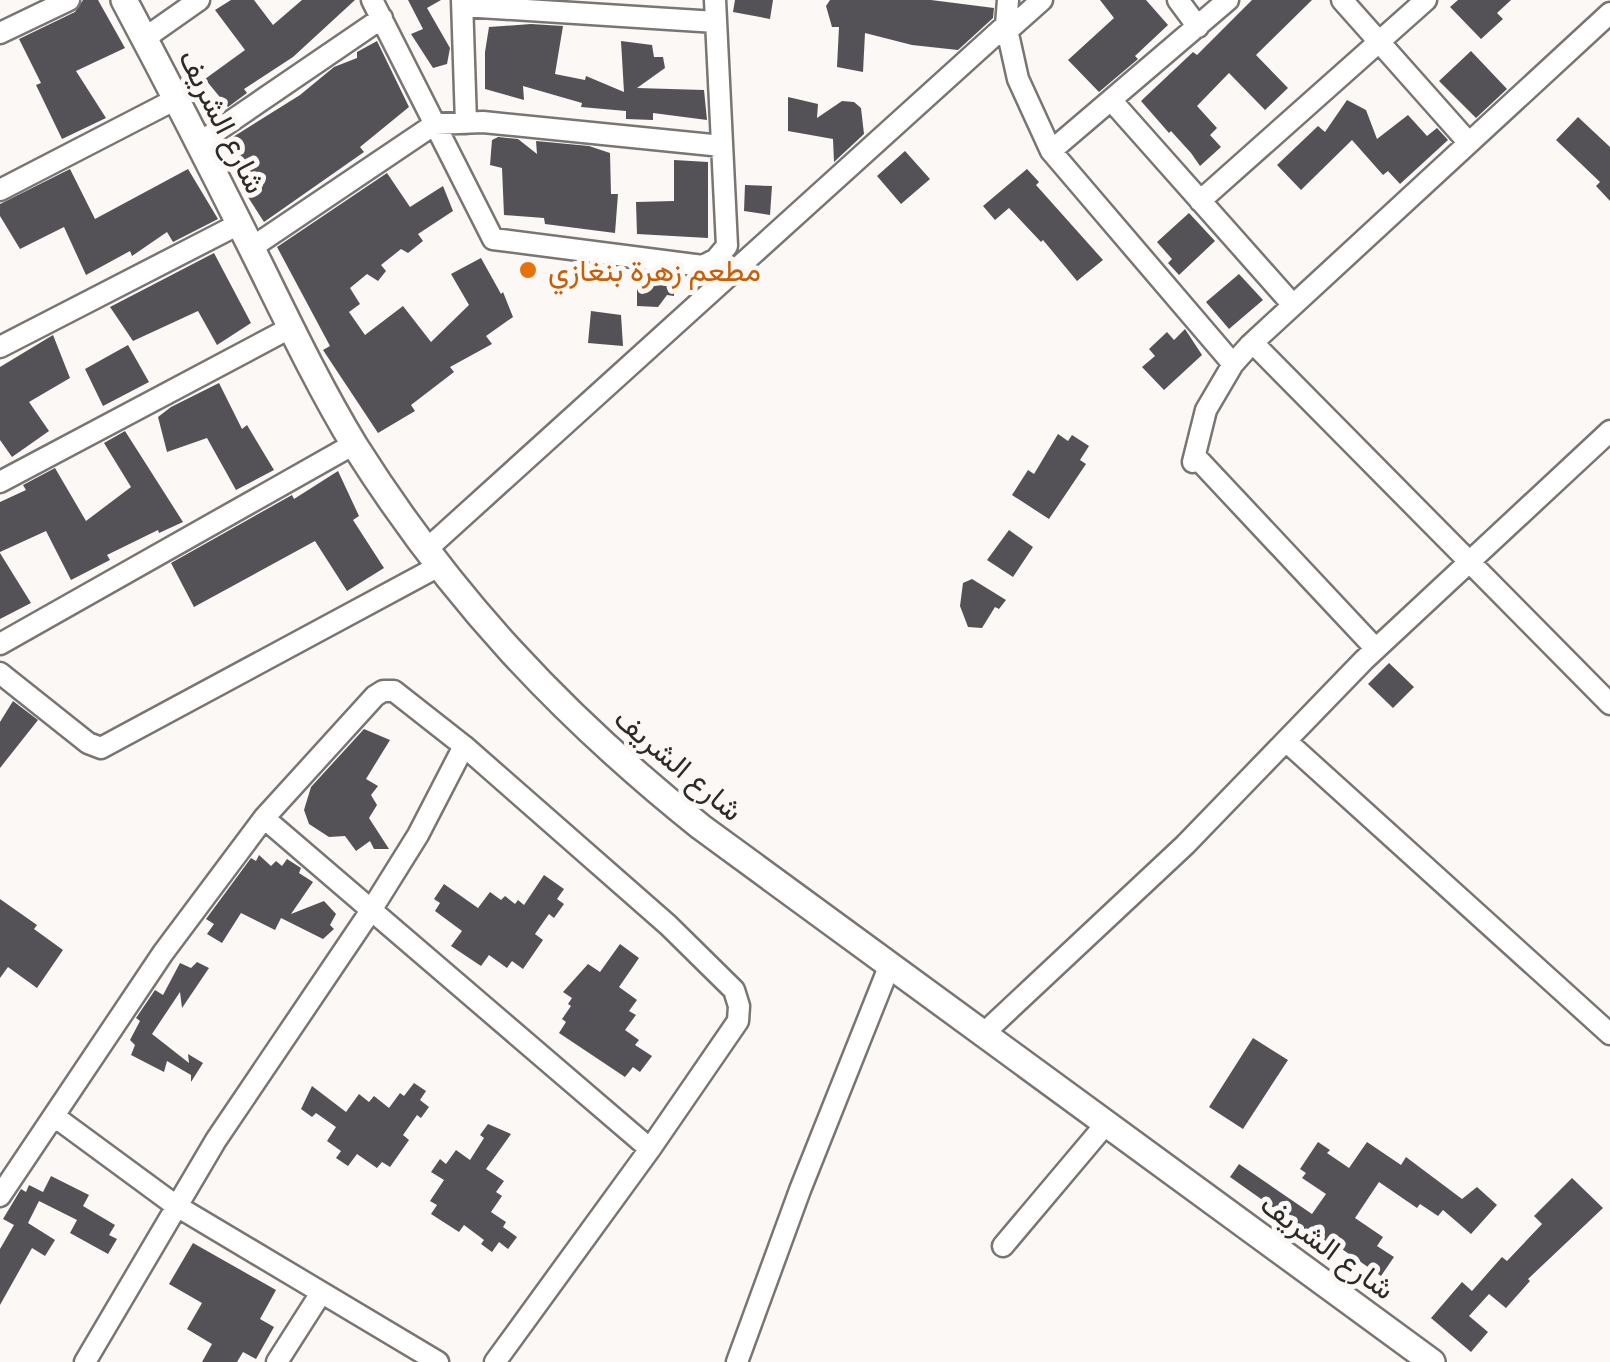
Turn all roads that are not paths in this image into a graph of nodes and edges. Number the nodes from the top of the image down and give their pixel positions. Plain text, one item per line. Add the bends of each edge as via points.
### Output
1 (68, 0) edge
2 (124, 0) edge
3 (199, 0) edge
4 (715, 0) edge
5 (1008, 0) edge
6 (1042, 0) edge
7 (1178, 0) edge
8 (1228, 0) edge
9 (1342, 0) edge
10 (1426, 0) edge
11 (462, 3) edge
12 (377, 9) edge
13 (1610, 12) edge
14 (716, 22) junction
15 (1198, 27) junction
16 (1006, 28) junction
17 (0, 33) edge
18 (145, 38) junction
19 (1381, 44) junction
20 (178, 98) junction
21 (1112, 100) junction
22 (466, 123) junction
23 (436, 124) junction
24 (199, 142) junction
25 (1469, 142) junction
26 (722, 146) junction
27 (1052, 152) junction
28 (0, 190) edge
29 (1200, 201) junction
30 (239, 224) junction
31 (251, 248) junction
32 (1293, 305) junction
33 (290, 328) junction
34 (1252, 343) junction
35 (0, 347) edge
36 (1232, 364) junction
37 (1610, 430) edge
38 (354, 444) junction
39 (0, 482) edge
40 (433, 558) junction
41 (1470, 560) junction
42 (0, 644) edge
43 (1376, 650) junction
44 (0, 673) edge
45 (1610, 704) edge
46 (1286, 741) junction
47 (464, 746) junction
48 (264, 818) junction
49 (370, 912) junction
50 (889, 968) junction
51 (1610, 1034) edge
52 (982, 1035) junction
53 (54, 1116) junction
54 (1105, 1125) junction
55 (650, 1149) junction
56 (0, 1196) edge
57 (176, 1205) junction
58 (1003, 1246) dead end
59 (321, 1292) junction
60 (84, 1362) edge
61 (277, 1362) edge
62 (438, 1362) edge
63 (495, 1362) edge
64 (737, 1362) edge
65 (1432, 1362) edge

1 - 17 street
2 - 18 main road, شارع الشريف
3 - 18 street
4 - 14 street
5 - 16 street
6 - 16 street
7 - 15 street
8 - 15 street
9 - 19 street
10 - 19 street
11 - 14 street
11 - 22 street
12 - 23 street
12 - 24 street
13 - 25 street
14 - 26 street
15 - 21 street
16 - 27 street via 1018,79
16 - 40 street
18 - 20 main road, شارع الشريف
19 - 25 street
19 - 29 street
20 - 24 main road, شارع الشريف
20 - 28 street
21 - 27 street
21 - 29 street
22 - 23 street
22 - 26 street
23 - 26 street via 498,242 703,266 727,246
23 - 31 street
24 - 30 main road, شارع الشريف
25 - 32 street
27 - 36 street
29 - 32 street
30 - 31 main road, شارع الشريف
30 - 35 street
31 - 33 main road, شارع الشريف
32 - 34 street
33 - 38 main road, شارع الشريف
33 - 39 street
34 - 36 street
34 - 41 street
36 - 43 street via 1206,410 1194,459
37 - 41 street
38 - 40 main road, شارع الشريف
38 - 42 street
40 - 44 street via 101,748
40 - 50 main road, شارع الشريف via 514,658 630,770
41 - 43 street
41 - 45 street
43 - 46 street
46 - 51 street
46 - 52 street
47 - 48 street via 400,696 383,691
47 - 49 street
47 - 55 street via 734,990 738,1021
48 - 49 street
48 - 53 street
49 - 55 street
49 - 57 street
50 - 52 main road, شارع الشريف
50 - 64 street
52 - 54 main road, شارع الشريف
53 - 56 street
53 - 57 street
54 - 58 street
54 - 65 main road, شارع الشريف
55 - 63 street
57 - 59 street
57 - 60 street
59 - 61 street
59 - 62 street

